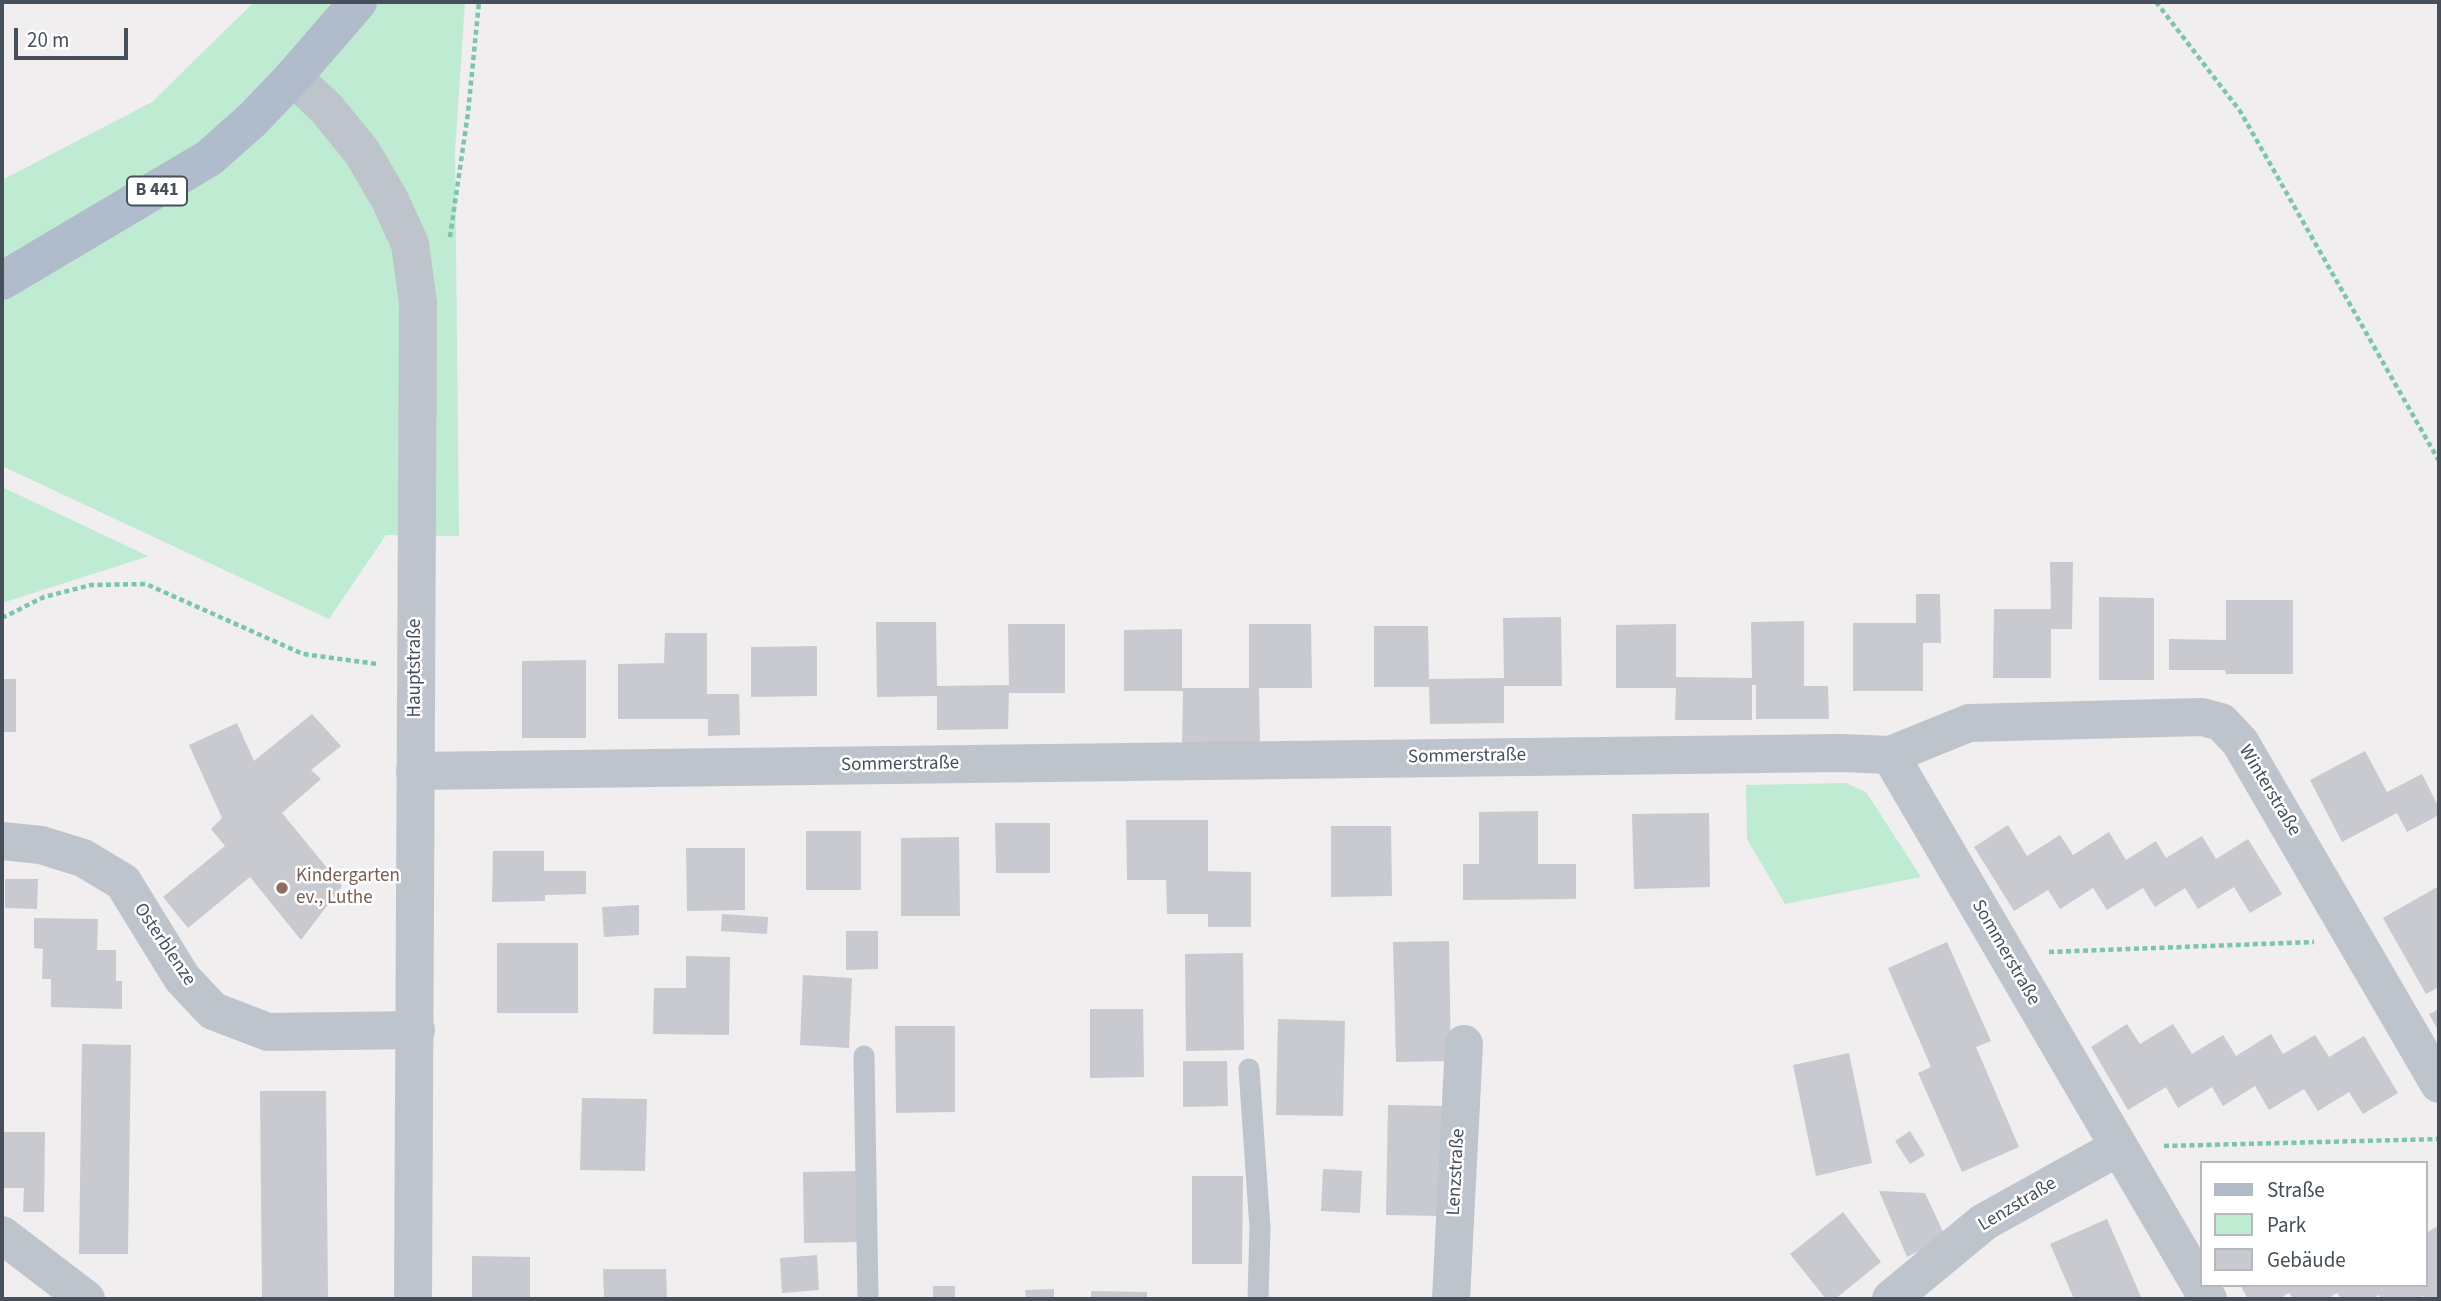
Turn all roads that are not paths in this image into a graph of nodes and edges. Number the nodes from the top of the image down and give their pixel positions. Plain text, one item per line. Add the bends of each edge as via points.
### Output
1 (358, 2) edge
2 (293, 77) junction
3 (2, 281) edge
4 (1890, 755) junction
5 (415, 771) junction
6 (2, 841) edge
7 (416, 1030) junction
8 (1464, 1044) dead end
9 (863, 1056) dead end
10 (1249, 1069) dead end
11 (2439, 1084) edge
12 (2119, 1147) junction
13 (2, 1235) edge
14 (2200, 1285) edge
15 (86, 1299) edge
16 (414, 1299) edge
17 (868, 1299) edge
18 (1258, 1299) edge
19 (1451, 1299) edge
20 (1891, 1299) edge

1 - 2 main road, B 441
2 - 3 main road, B 441 via 209,158
2 - 5 street, Hauptstraße via 362,152 410,244 418,303
4 - 5 street, Sommerstraße
4 - 11 street, Winterstraße via 1969,723 2202,717 2221,722 2241,741
4 - 12 street, Sommerstraße
5 - 7 street, Hauptstraße
6 - 7 street, Osterblenze via 41,845 83,858 123,882 182,978 214,1011 268,1032
7 - 16 street, Hauptstraße
8 - 19 street, Lenzstraße
9 - 17 lane
10 - 18 lane via 1260,1228
12 - 14 street, Sommerstraße
12 - 20 street, Lenzstraße via 1984,1222
13 - 15 street

